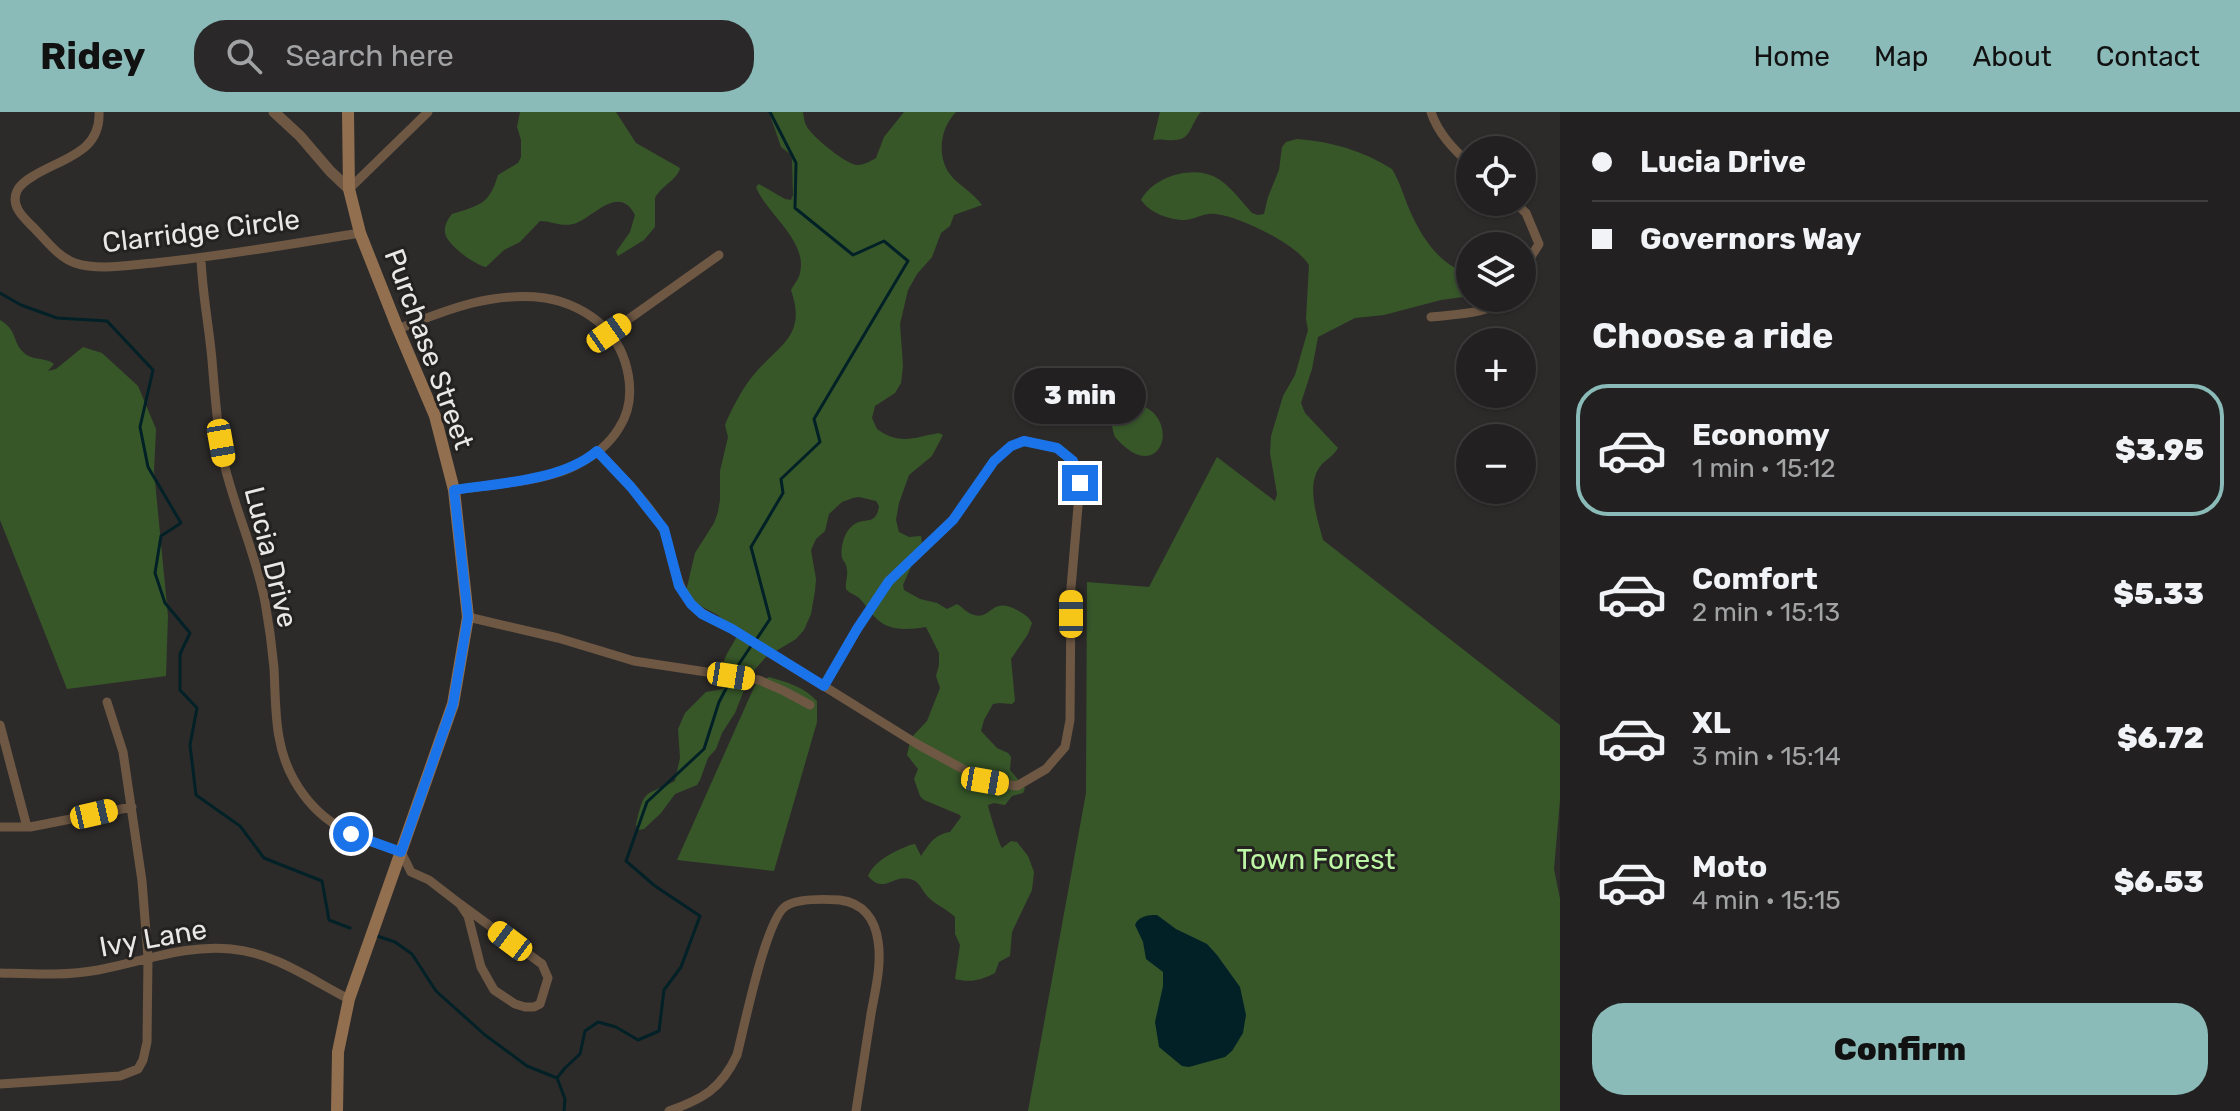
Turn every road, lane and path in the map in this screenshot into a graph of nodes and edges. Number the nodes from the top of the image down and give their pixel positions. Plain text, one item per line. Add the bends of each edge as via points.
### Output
1 (99, 112) edge
2 (274, 112) edge
3 (348, 112) edge
4 (428, 112) edge
5 (1431, 112) edge
6 (1456, 149) edge
7 (349, 189) junction
8 (360, 233) junction
9 (719, 255) dead end
10 (201, 258) junction
11 (1469, 312) edge
12 (1431, 317) dead end
13 (398, 329) junction
14 (609, 333) junction
15 (597, 451) junction
16 (454, 490) junction
17 (468, 617) junction
18 (824, 686) junction
19 (107, 702) dead end
20 (810, 705) dead end
21 (0, 725) edge
22 (132, 807) junction
23 (0, 827) edge
24 (27, 827) junction
25 (401, 852) junction
26 (460, 904) junction
27 (148, 958) junction
28 (0, 973) edge
29 (349, 999) junction
30 (0, 1084) edge
31 (337, 1111) edge
32 (669, 1111) edge
33 (856, 1111) edge

1 - 10 street, Clarridge Circle via 92,141 17,190 14,203 20,214 65,259 77,264 112,267
2 - 7 street
3 - 7 main road, Purchase Street
4 - 7 street
5 - 6 street
7 - 8 main road, Purchase Street
8 - 10 street, Clarridge Circle
8 - 13 main road, Purchase Street
9 - 14 street
10 - 25 street, Lucia Drive via 224,463 265,601 283,756 318,813 339,828
11 - 12 street
13 - 14 street via 458,305 512,297 564,302
13 - 16 main road, Purchase Street via 435,416
14 - 15 street via 619,346 630,392 620,427
15 - 16 street via 557,474
15 - 18 street via 664,529 679,586 691,604
16 - 17 main road, Purchase Street
17 - 20 street via 634,661 759,680
17 - 25 main road, Purchase Street via 453,704
18 - 18 street via 985,781 1017,786 1046,769 1065,747 1070,720 1071,588 1080,483 1073,461 1057,448 1024,441 994,461 953,520 889,581
19 - 22 street
21 - 24 street
22 - 24 street
22 - 27 street
23 - 24 street
25 - 26 street via 411,872
25 - 29 main road, Purchase Street
26 - 26 street via 491,985 515,1004 540,1004 548,978 542,964
27 - 28 street, Ivy Lane via 67,974
27 - 29 street, Ivy Lane via 231,949 296,969
27 - 30 street via 147,1042 138,1069 120,1076
29 - 31 main road, Purchase Street via 338,1052
32 - 33 street via 715,1089 731,1067 779,912 799,901 839,900 869,915 879,943

